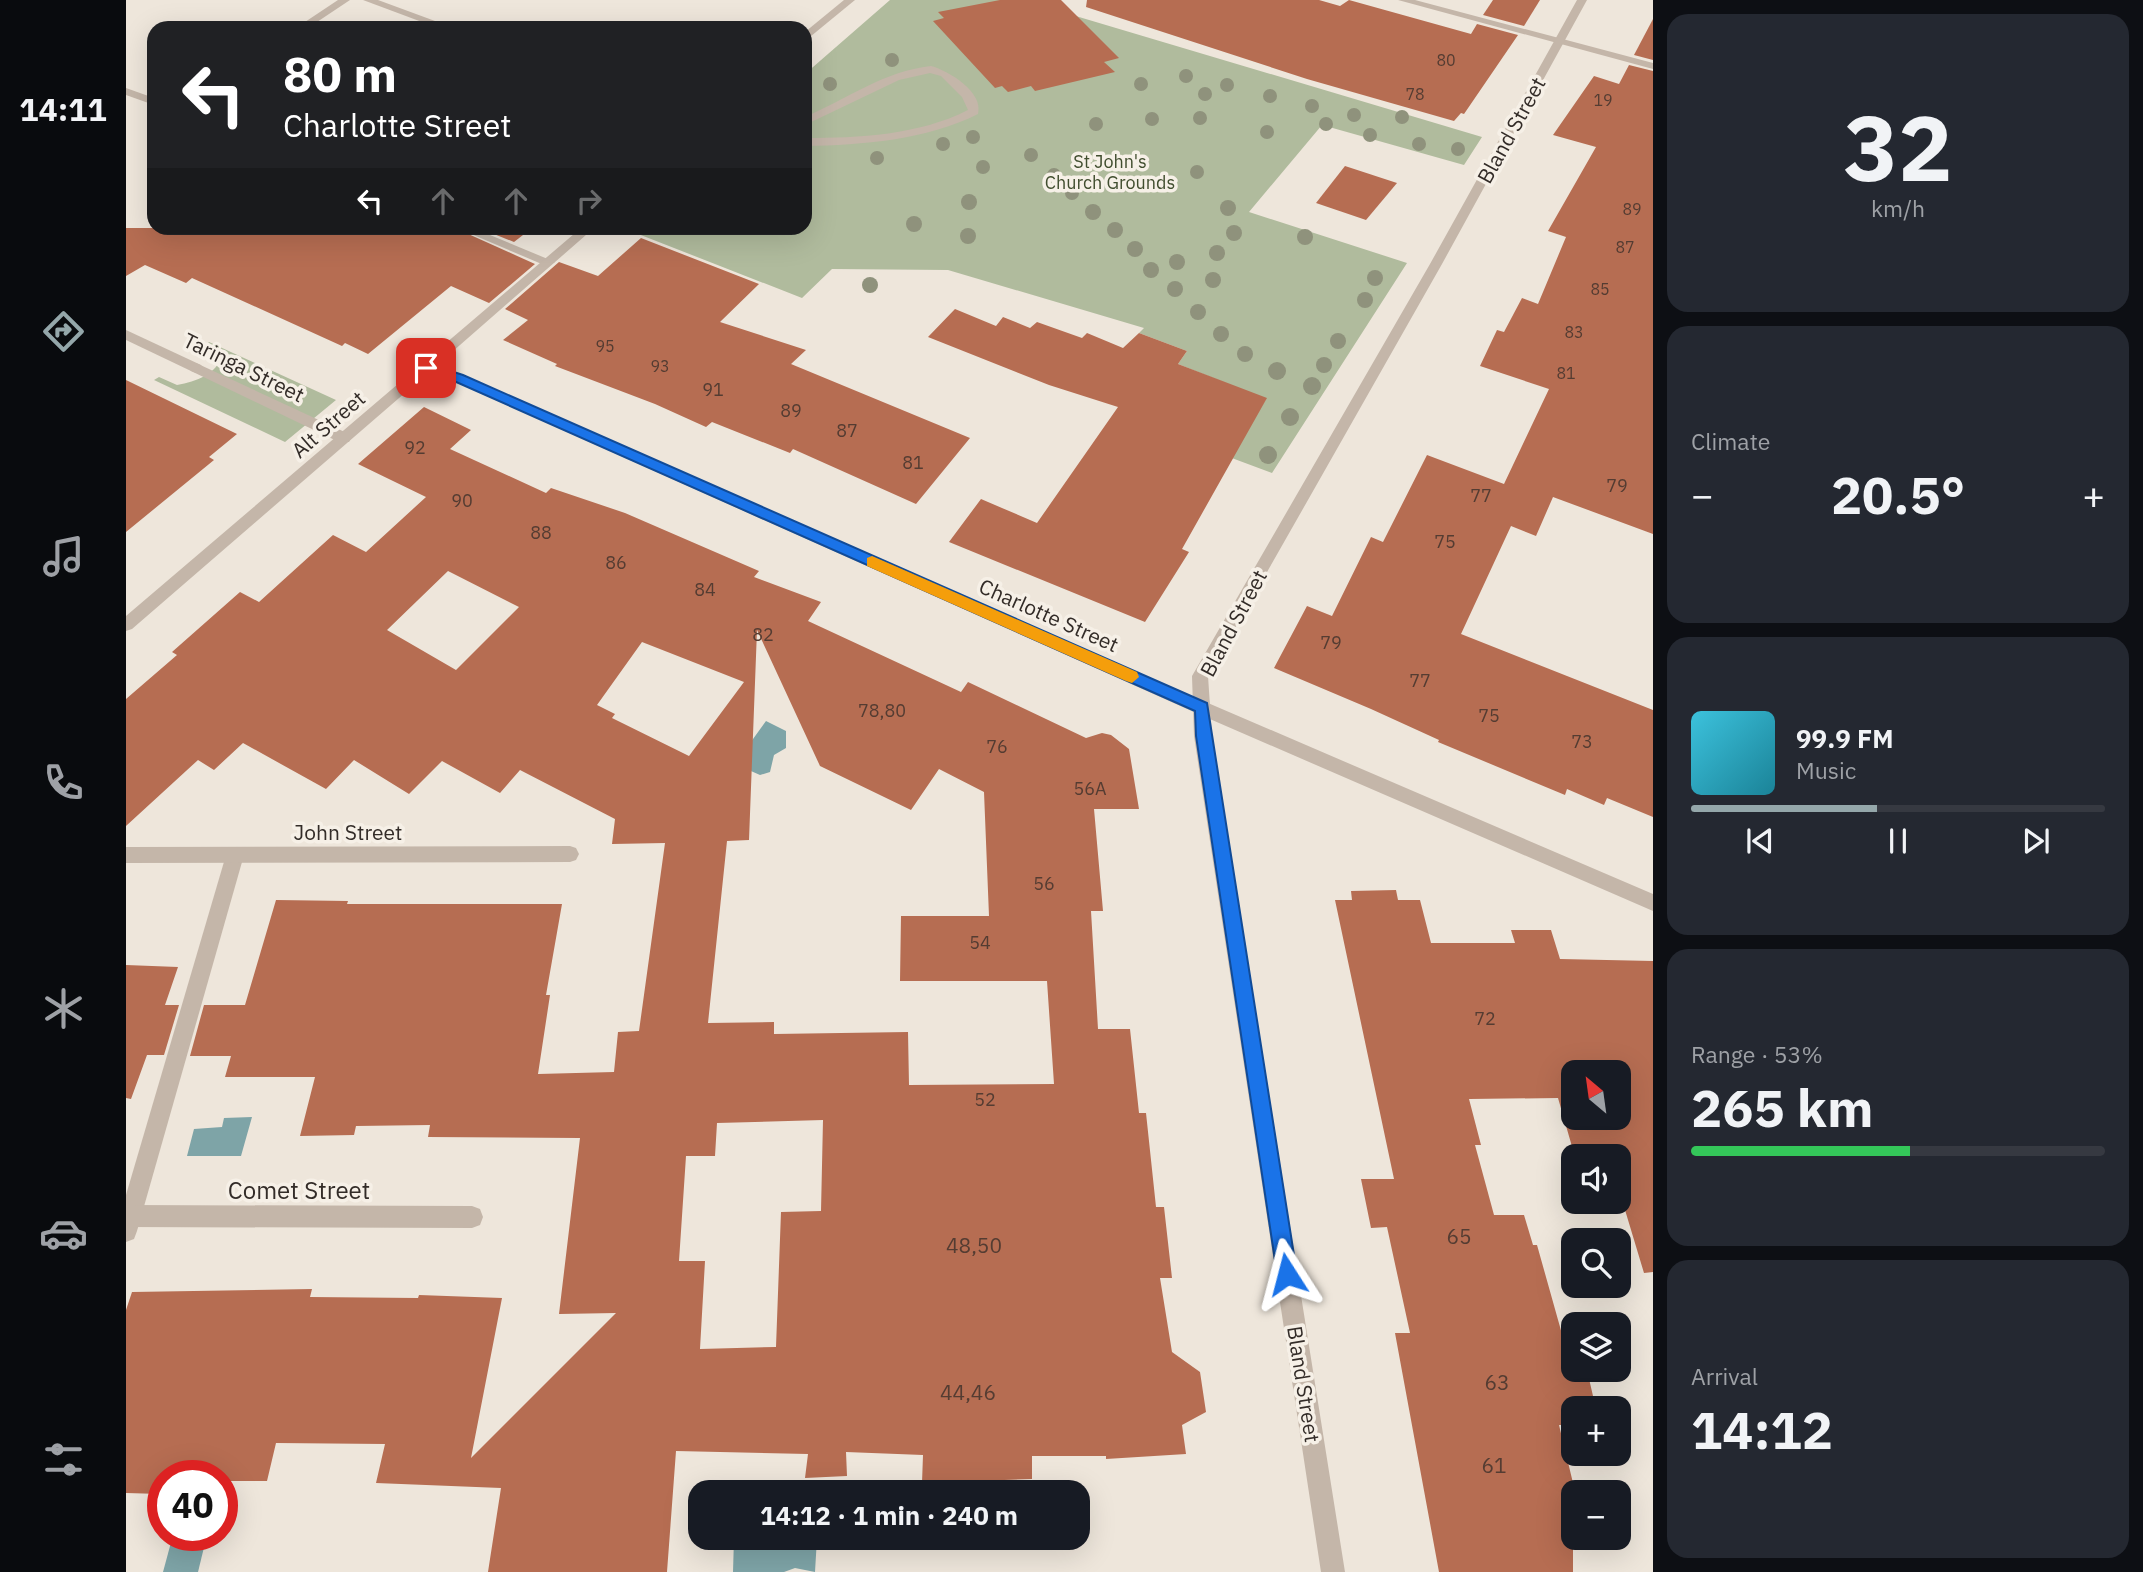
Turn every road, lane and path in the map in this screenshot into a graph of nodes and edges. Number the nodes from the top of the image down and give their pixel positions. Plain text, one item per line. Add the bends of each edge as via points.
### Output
1 (345, 0) edge
2 (368, 0) edge
3 (850, 0) edge
4 (1403, 0) edge
5 (1582, 0) edge
6 (312, 21) edge
7 (429, 21) edge
8 (812, 32) edge
9 (1560, 41) junction
10 (1653, 66) edge
11 (126, 92) edge
12 (147, 100) edge
13 (812, 119) edge
14 (812, 142) edge
15 (481, 235) edge
16 (580, 235) edge
17 (549, 262) junction
18 (126, 334) edge
19 (426, 368) junction
20 (344, 438) junction
21 (126, 625) edge
22 (1202, 708) junction
23 (126, 855) edge
24 (235, 855) junction
25 (570, 855) dead end
26 (1653, 903) edge
27 (472, 1217) dead end
28 (128, 1221) edge
29 (1332, 1572) edge

1 - 6 street
2 - 7 street
3 - 8 street
4 - 9 street
5 - 9 street, Bland Street
9 - 10 street
9 - 22 street, Bland Street via 1203,670
11 - 12 street
13 - 14 street via 902,73 922,70 944,73 973,101 974,111 962,119 920,129 837,143
15 - 17 street
16 - 17 street, Alt Street
17 - 19 street, Alt Street
18 - 20 street, Taringa Street
19 - 20 street, Alt Street
19 - 22 street, Charlotte Street via 458,378
20 - 21 street, Alt Street
22 - 26 street, Charlotte Street
22 - 29 street, Bland Street
23 - 24 street, John Street
24 - 25 street, John Street
24 - 28 street
27 - 28 street, Comet Street

